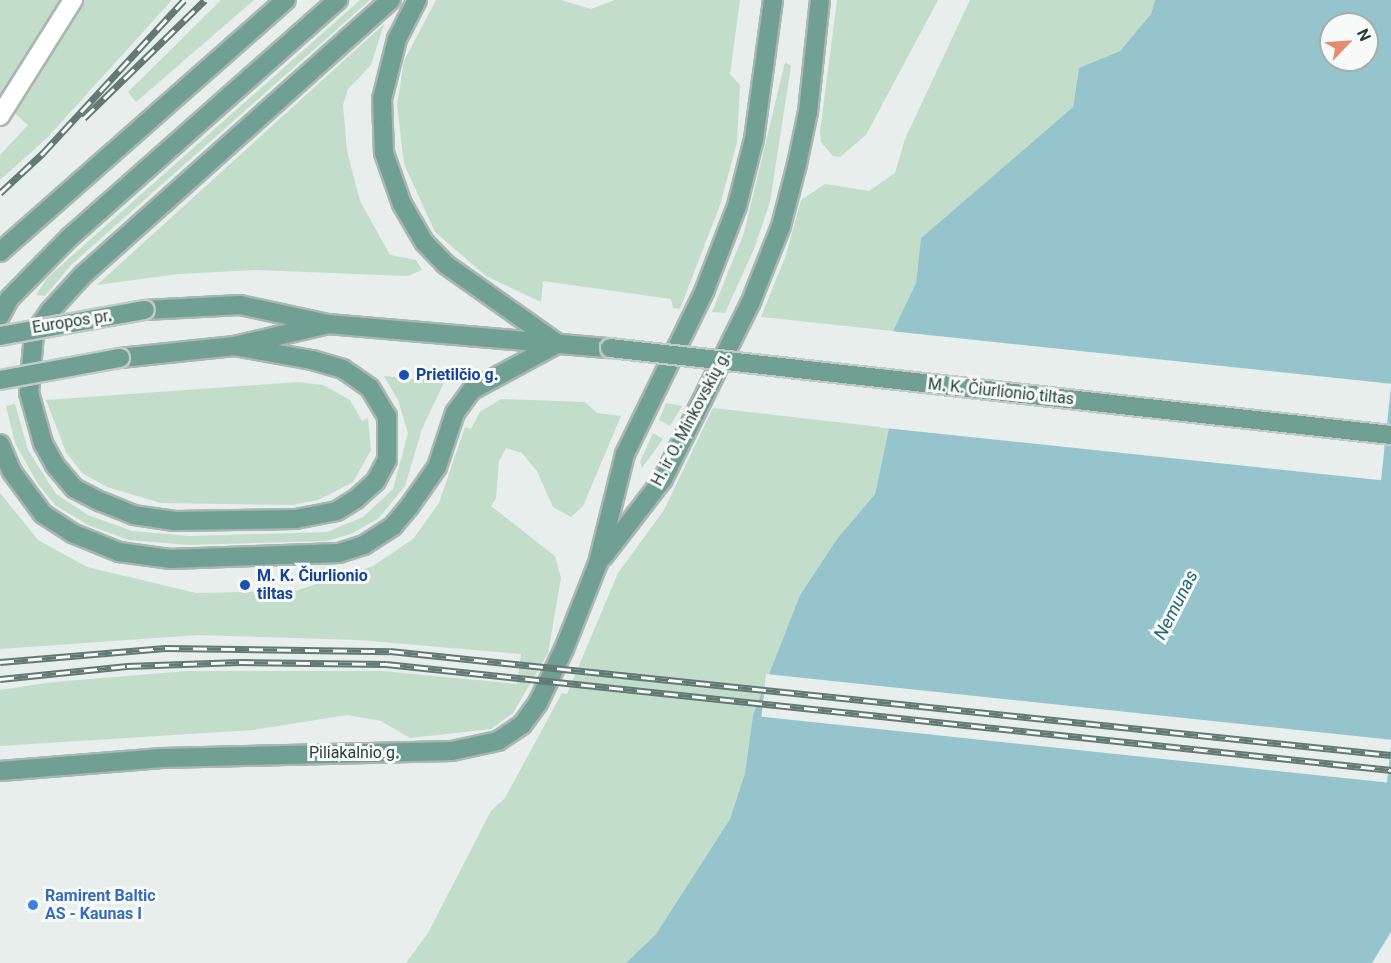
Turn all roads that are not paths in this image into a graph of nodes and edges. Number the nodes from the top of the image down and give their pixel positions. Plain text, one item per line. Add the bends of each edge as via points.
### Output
1 (73, 0) edge
2 (286, 0) edge
3 (338, 0) edge
4 (391, 0) edge
5 (417, 0) edge
6 (773, 0) edge
7 (820, 0) edge
8 (0, 116) edge
9 (0, 252) edge
10 (0, 316) edge
11 (328, 324) junction
12 (0, 336) edge
13 (557, 344) junction
14 (234, 346) junction
15 (0, 380) edge
16 (1391, 435) edge
17 (0, 444) edge
18 (598, 563) junction
19 (0, 771) edge

1 - 8 street
2 - 9 main road
3 - 10 main road via 70,237 9,299
4 - 14 main road via 83,275 50,311 34,334 29,393 43,443 55,465 74,488 101,502 134,515 175,521 296,519 337,510 356,500 376,481 387,460 387,416 370,387 343,369
5 - 13 main road via 397,39 382,99 384,153 402,204 424,242 445,264
6 - 18 main road via 754,139 737,206 704,292 625,454
7 - 18 main road, H. ir O. Minkovskių g. via 808,112 781,226 750,304 663,479
11 - 12 main road, Europos pr., bridge via 240,305 145,310
11 - 13 main road
11 - 14 main road
13 - 16 main road, M. K. Čiurlionio tiltas, bridge
13 - 17 main road via 472,390 454,413 437,467 409,507 393,526 364,545 339,553 194,559 119,552 72,533 43,514 12,472
14 - 15 main road, bridge via 120,358
18 - 19 main road, Piliakalnio g. via 538,703 522,725 491,743 452,751 162,758

